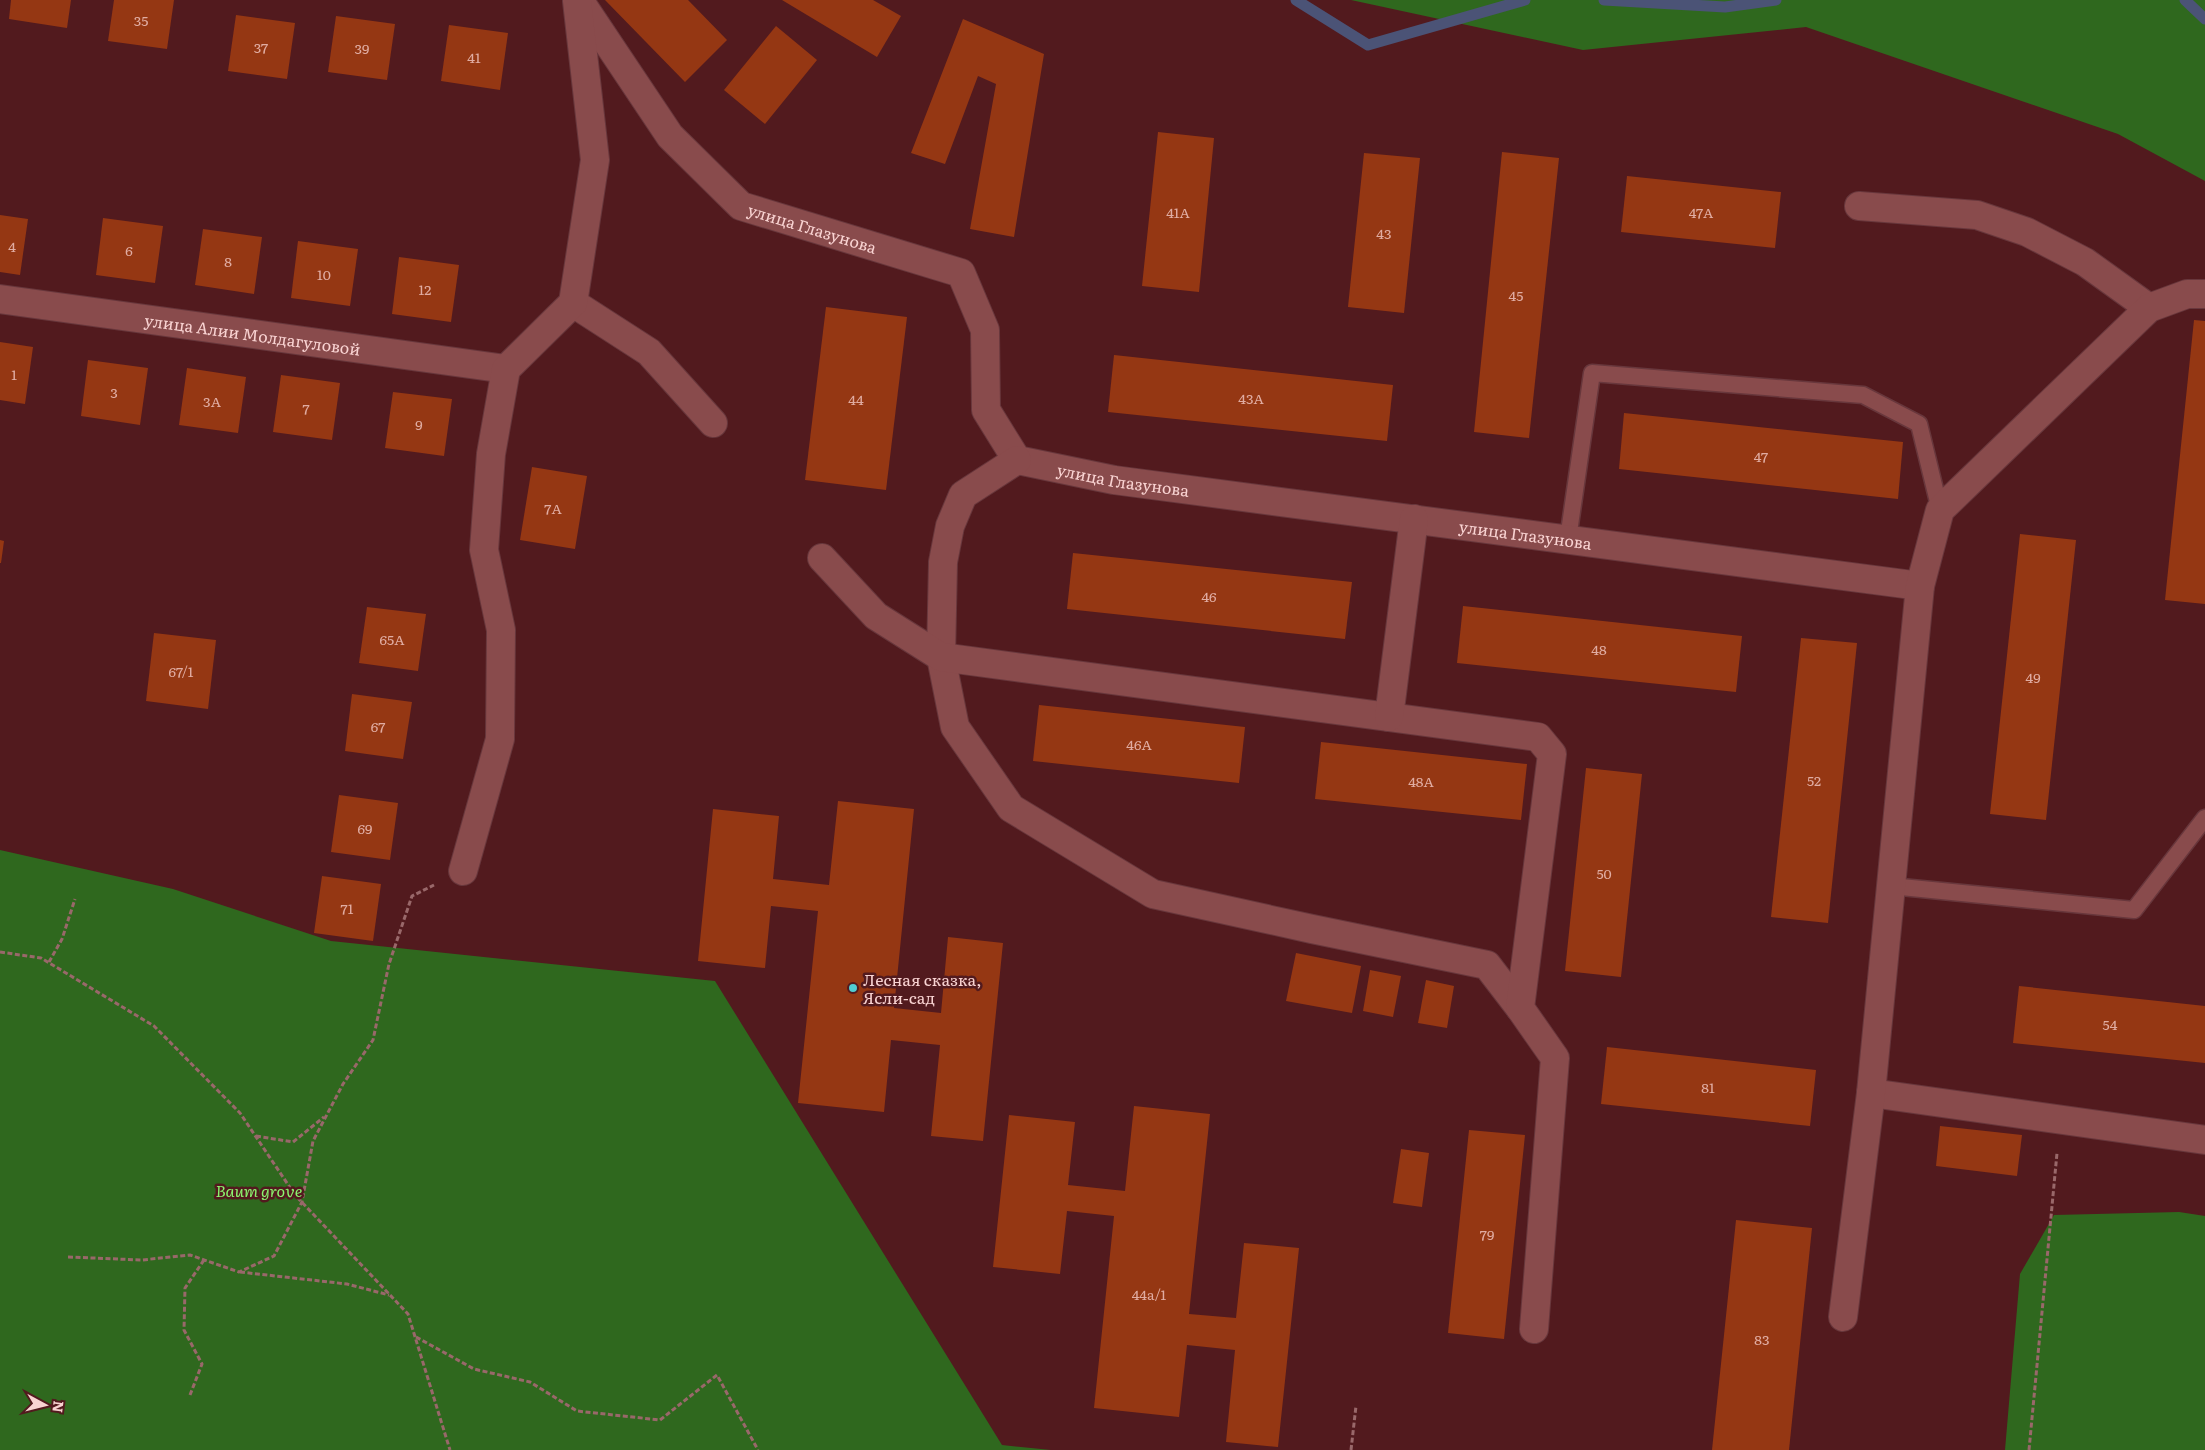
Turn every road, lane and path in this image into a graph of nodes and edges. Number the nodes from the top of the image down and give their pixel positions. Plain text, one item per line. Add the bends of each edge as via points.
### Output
1 (578, 0) edge
2 (1859, 206) dead end
3 (2205, 294) edge
4 (0, 300) edge
5 (573, 303) junction
6 (2149, 308) junction
7 (506, 369) junction
8 (712, 423) dead end
9 (1017, 460) junction
10 (1940, 510) junction
11 (1414, 519) junction
12 (1568, 539) junction
13 (822, 558) dead end
14 (1920, 586) junction
15 (941, 657) junction
16 (1389, 717) junction
17 (2205, 818) edge
18 (463, 871) joint
19 (1891, 886) junction
20 (75, 899) dead end
21 (0, 952) edge
22 (49, 962) junction
23 (1520, 1008) junction
24 (1871, 1093) junction
25 (327, 1115) junction
26 (2060, 1120) junction
27 (256, 1136) junction
28 (2205, 1140) edge
29 (302, 1202) junction
30 (68, 1257) dead end
31 (204, 1260) junction
32 (240, 1272) junction
33 (391, 1296) junction
34 (1843, 1317) dead end
35 (1534, 1329) dead end
36 (415, 1336) junction
37 (190, 1395) dead end
38 (1356, 1406) dead end
39 (450, 1450) edge
40 (758, 1450) edge
41 (1351, 1450) edge
42 (2030, 1450) edge

1 - 5 street via 595,160
1 - 9 street, улица Глазунова via 670,136 741,206 961,273 985,330 986,410
2 - 6 street via 1978,215 2026,232 2086,262
3 - 6 street via 2188,294
4 - 7 street, улица Алии Молдагуловой
5 - 7 street
5 - 8 street via 649,352
6 - 10 street
7 - 18 street via 491,454 484,550 501,630 500,739
9 - 11 street, улица Глазунова via 1114,480
9 - 15 street via 963,494 950,526 943,562
10 - 12 lane via 1919,424 1863,395 1592,373
10 - 14 street
11 - 12 street, улица Глазунова
11 - 16 street
12 - 14 street, улица Глазунова
13 - 15 street via 876,616
14 - 19 street
15 - 16 street
15 - 23 street via 955,727 1011,808 1153,894 1487,965
16 - 23 street via 1538,737 1552,754
17 - 19 lane via 2134,910
18 - 25 path via 412,896 389,964 373,1040 343,1084
19 - 24 street
20 - 22 path via 62,939
21 - 22 path
22 - 27 path via 154,1026 240,1113
23 - 35 street via 1555,1058
24 - 26 street
24 - 34 street
25 - 27 path via 293,1142
25 - 29 path via 313,1141
26 - 28 street
26 - 42 path
27 - 29 path
29 - 32 path via 274,1256
29 - 33 path
30 - 31 path via 142,1260 190,1255
31 - 32 path
31 - 37 path via 185,1288 184,1330 202,1364
32 - 33 path via 347,1284
33 - 36 path via 408,1314
36 - 39 path
36 - 40 path via 474,1369 530,1382 577,1411 660,1420 717,1375
38 - 41 path

